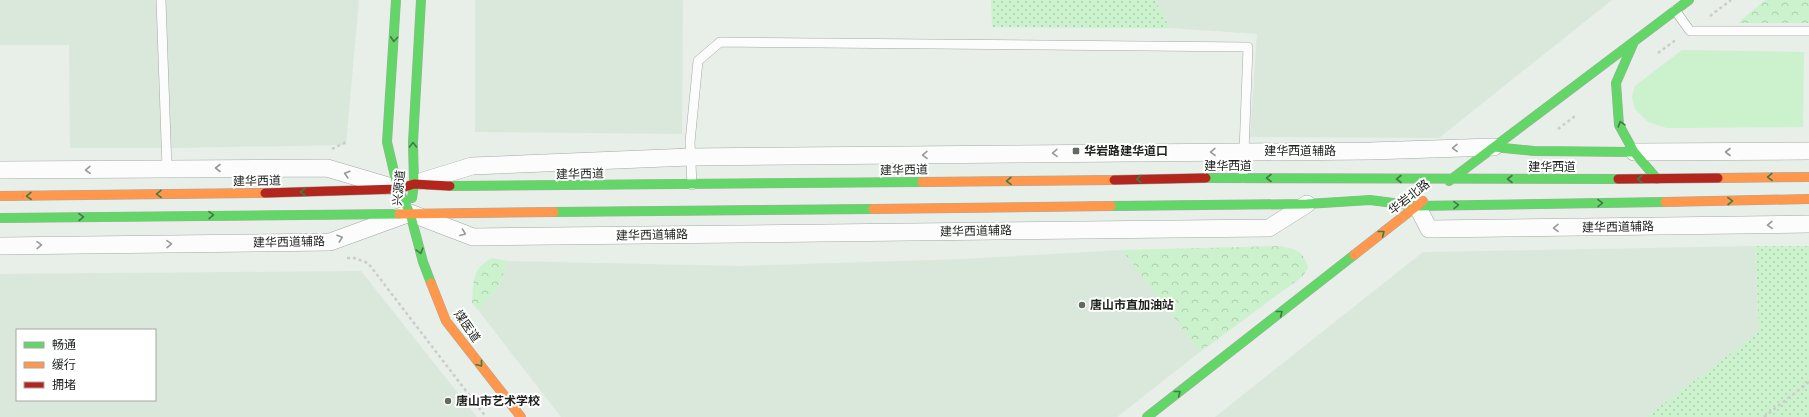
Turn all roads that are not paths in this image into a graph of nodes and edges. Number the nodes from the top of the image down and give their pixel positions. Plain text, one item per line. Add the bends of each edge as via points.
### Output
1 (161, 0) edge
2 (396, 0) edge
3 (422, 0) edge
4 (1688, 0) edge
5 (1675, 10) junction
6 (1809, 31) edge
7 (1634, 43) junction
8 (1494, 147) junction
9 (1809, 151) edge
10 (1243, 152) junction
11 (1634, 152) junction
12 (690, 157) junction
13 (167, 169) junction
14 (0, 170) edge
15 (1809, 176) edge
16 (1243, 178) junction
17 (1452, 179) junction
18 (1657, 179) junction
19 (414, 184) junction
20 (692, 185) junction
21 (1440, 188) dead end
22 (398, 189) junction
23 (0, 196) edge
24 (1809, 200) edge
25 (1423, 201) junction
26 (1307, 204) junction
27 (410, 213) junction
28 (0, 218) edge
29 (1809, 224) edge
30 (0, 246) edge
31 (521, 417) edge
32 (1147, 417) edge

1 - 13 lane
2 -> 22 main road, 兴源道 via 387,142
19 -> 3 main road, 兴源道 via 413,142
4 - 5 main road, 华岩北路
5 - 6 lane via 1690,31
5 - 7 main road, 华岩北路
7 - 8 main road, 华岩北路
11 -> 7 main road via 1619,125 1616,83
8 -> 10 street, 建华西道辅路
8 - 11 main road via 1534,151
8 - 17 main road, 华岩北路
9 -> 11 street
10 -> 12 street, 建华西道辅路
10 - 12 lane via 1248,47 720,42 698,61
10 - 16 lane
11 - 18 main road
12 - 19 street, 建华西道辅路 via 472,166
12 - 20 lane
13 -> 14 street
22 -> 13 street via 327,168
15 -> 18 main road, 建华西道
17 -> 16 main road, 建华西道
16 -> 20 main road, 建华西道
18 -> 17 main road, 建华西道
17 - 21 main road, 华岩北路
19 - 20 main road, 建华西道 via 472,187
19 - 22 main road, 建华西道
19 - 27 main road, 兴源道
22 -> 23 main road, 建华西道
22 - 27 main road, 兴源道
25 -> 24 main road
25 - 26 main road via 1370,200
29 -> 25 street, 建华西道辅路 via 1429,230
32 -> 25 main road, 华岩北路
26 - 27 main road
27 -> 26 street, 建华西道辅路 via 473,236 497,236 1269,228
28 -> 27 main road
30 -> 27 street, 建华西道辅路 via 330,242
27 -> 31 main road, 煤医道 via 423,262 446,321

